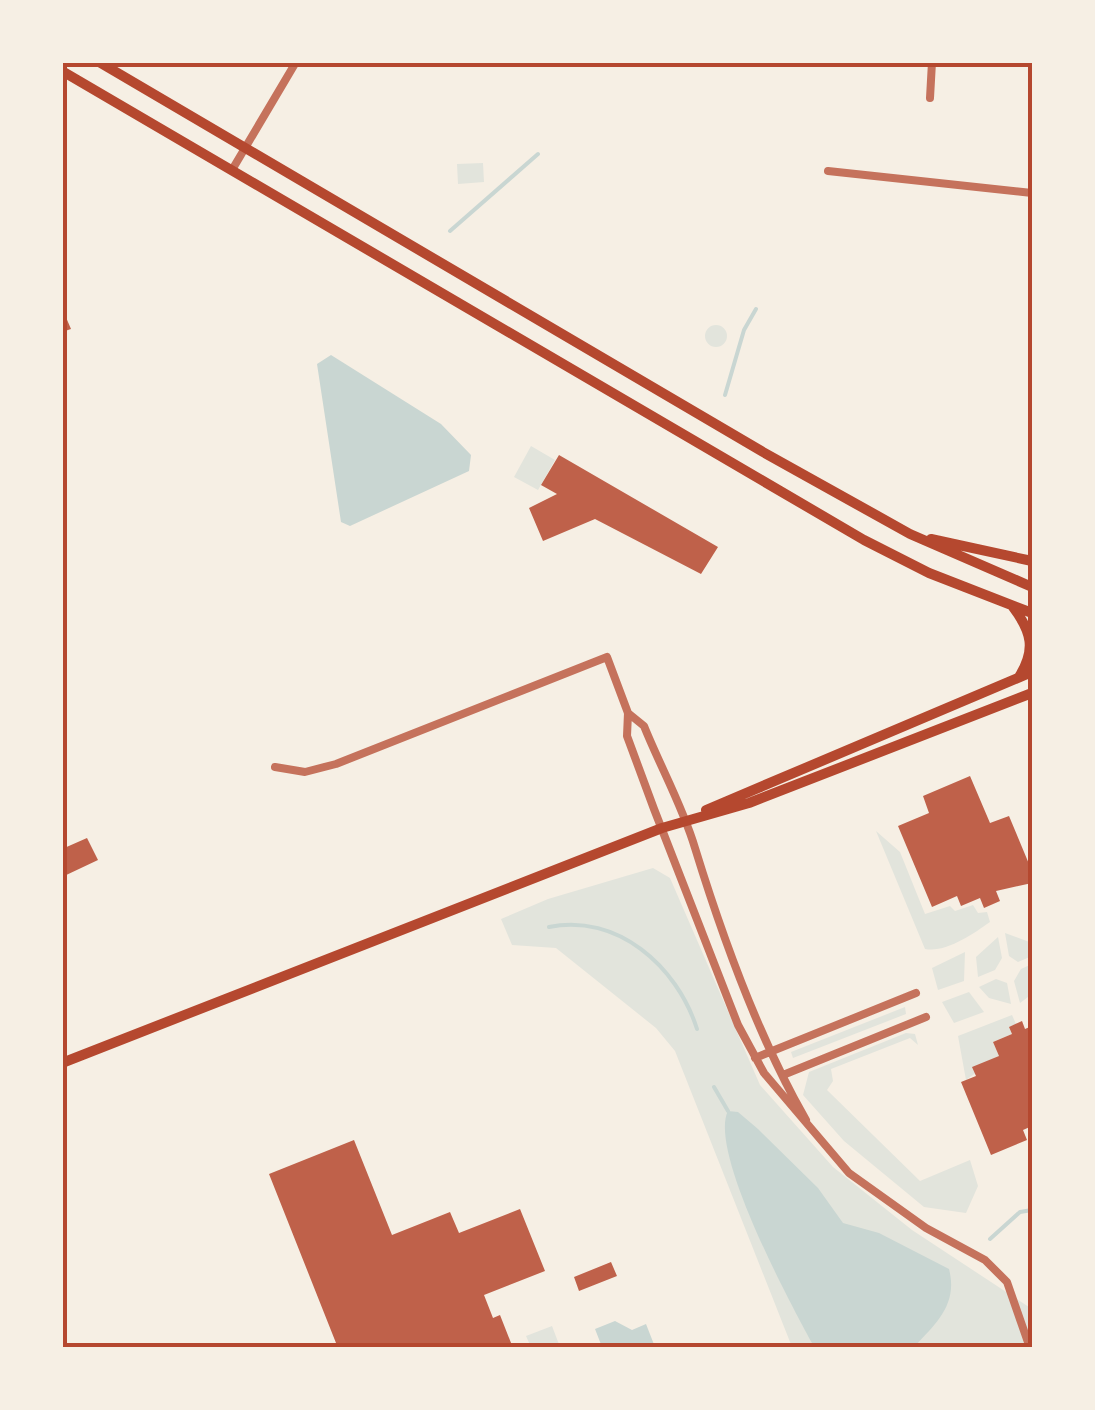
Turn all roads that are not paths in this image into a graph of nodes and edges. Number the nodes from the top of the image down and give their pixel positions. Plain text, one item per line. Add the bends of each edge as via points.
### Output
1 (99, 62) edge
2 (296, 62) edge
3 (932, 62) edge
4 (62, 72) edge
5 (930, 98) dead end
6 (244, 148) junction
7 (232, 170) junction
8 (828, 172) dead end
9 (1032, 193) edge
10 (910, 534) junction
11 (1032, 561) edge
12 (1032, 588) edge
13 (1012, 606) junction
14 (1032, 613) edge
15 (1032, 672) edge
16 (1018, 678) junction
17 (1032, 693) edge
18 (628, 712) junction
19 (275, 767) dead end
20 (683, 822) junction
21 (662, 828) junction
22 (916, 993) dead end
23 (926, 1018) dead end
24 (773, 1049) junction
25 (755, 1058) junction
26 (62, 1063) edge
27 (783, 1075) junction
28 (769, 1079) junction
29 (818, 1141) junction
30 (1030, 1348) edge

1 - 6 main road
2 - 6 street
3 - 5 street
4 - 7 main road
6 - 7 street
6 - 10 main road
7 - 13 main road via 864,540
8 - 9 street
10 - 11 main road
10 - 12 main road
13 - 14 main road
13 - 16 main road via 1030,638
15 - 16 main road
16 - 20 main road via 740,792
17 - 20 main road via 749,803
18 - 19 street via 607,657 336,764 305,772
18 - 20 street via 644,726
18 - 21 street via 626,736
20 - 21 main road
20 - 24 street
21 - 25 street
21 - 26 main road
22 - 24 street
23 - 27 street
24 - 25 street
24 - 27 street
25 - 28 street
27 - 28 street
27 - 29 street
28 - 29 street
29 - 30 street via 896,1208 985,1260 1007,1282

